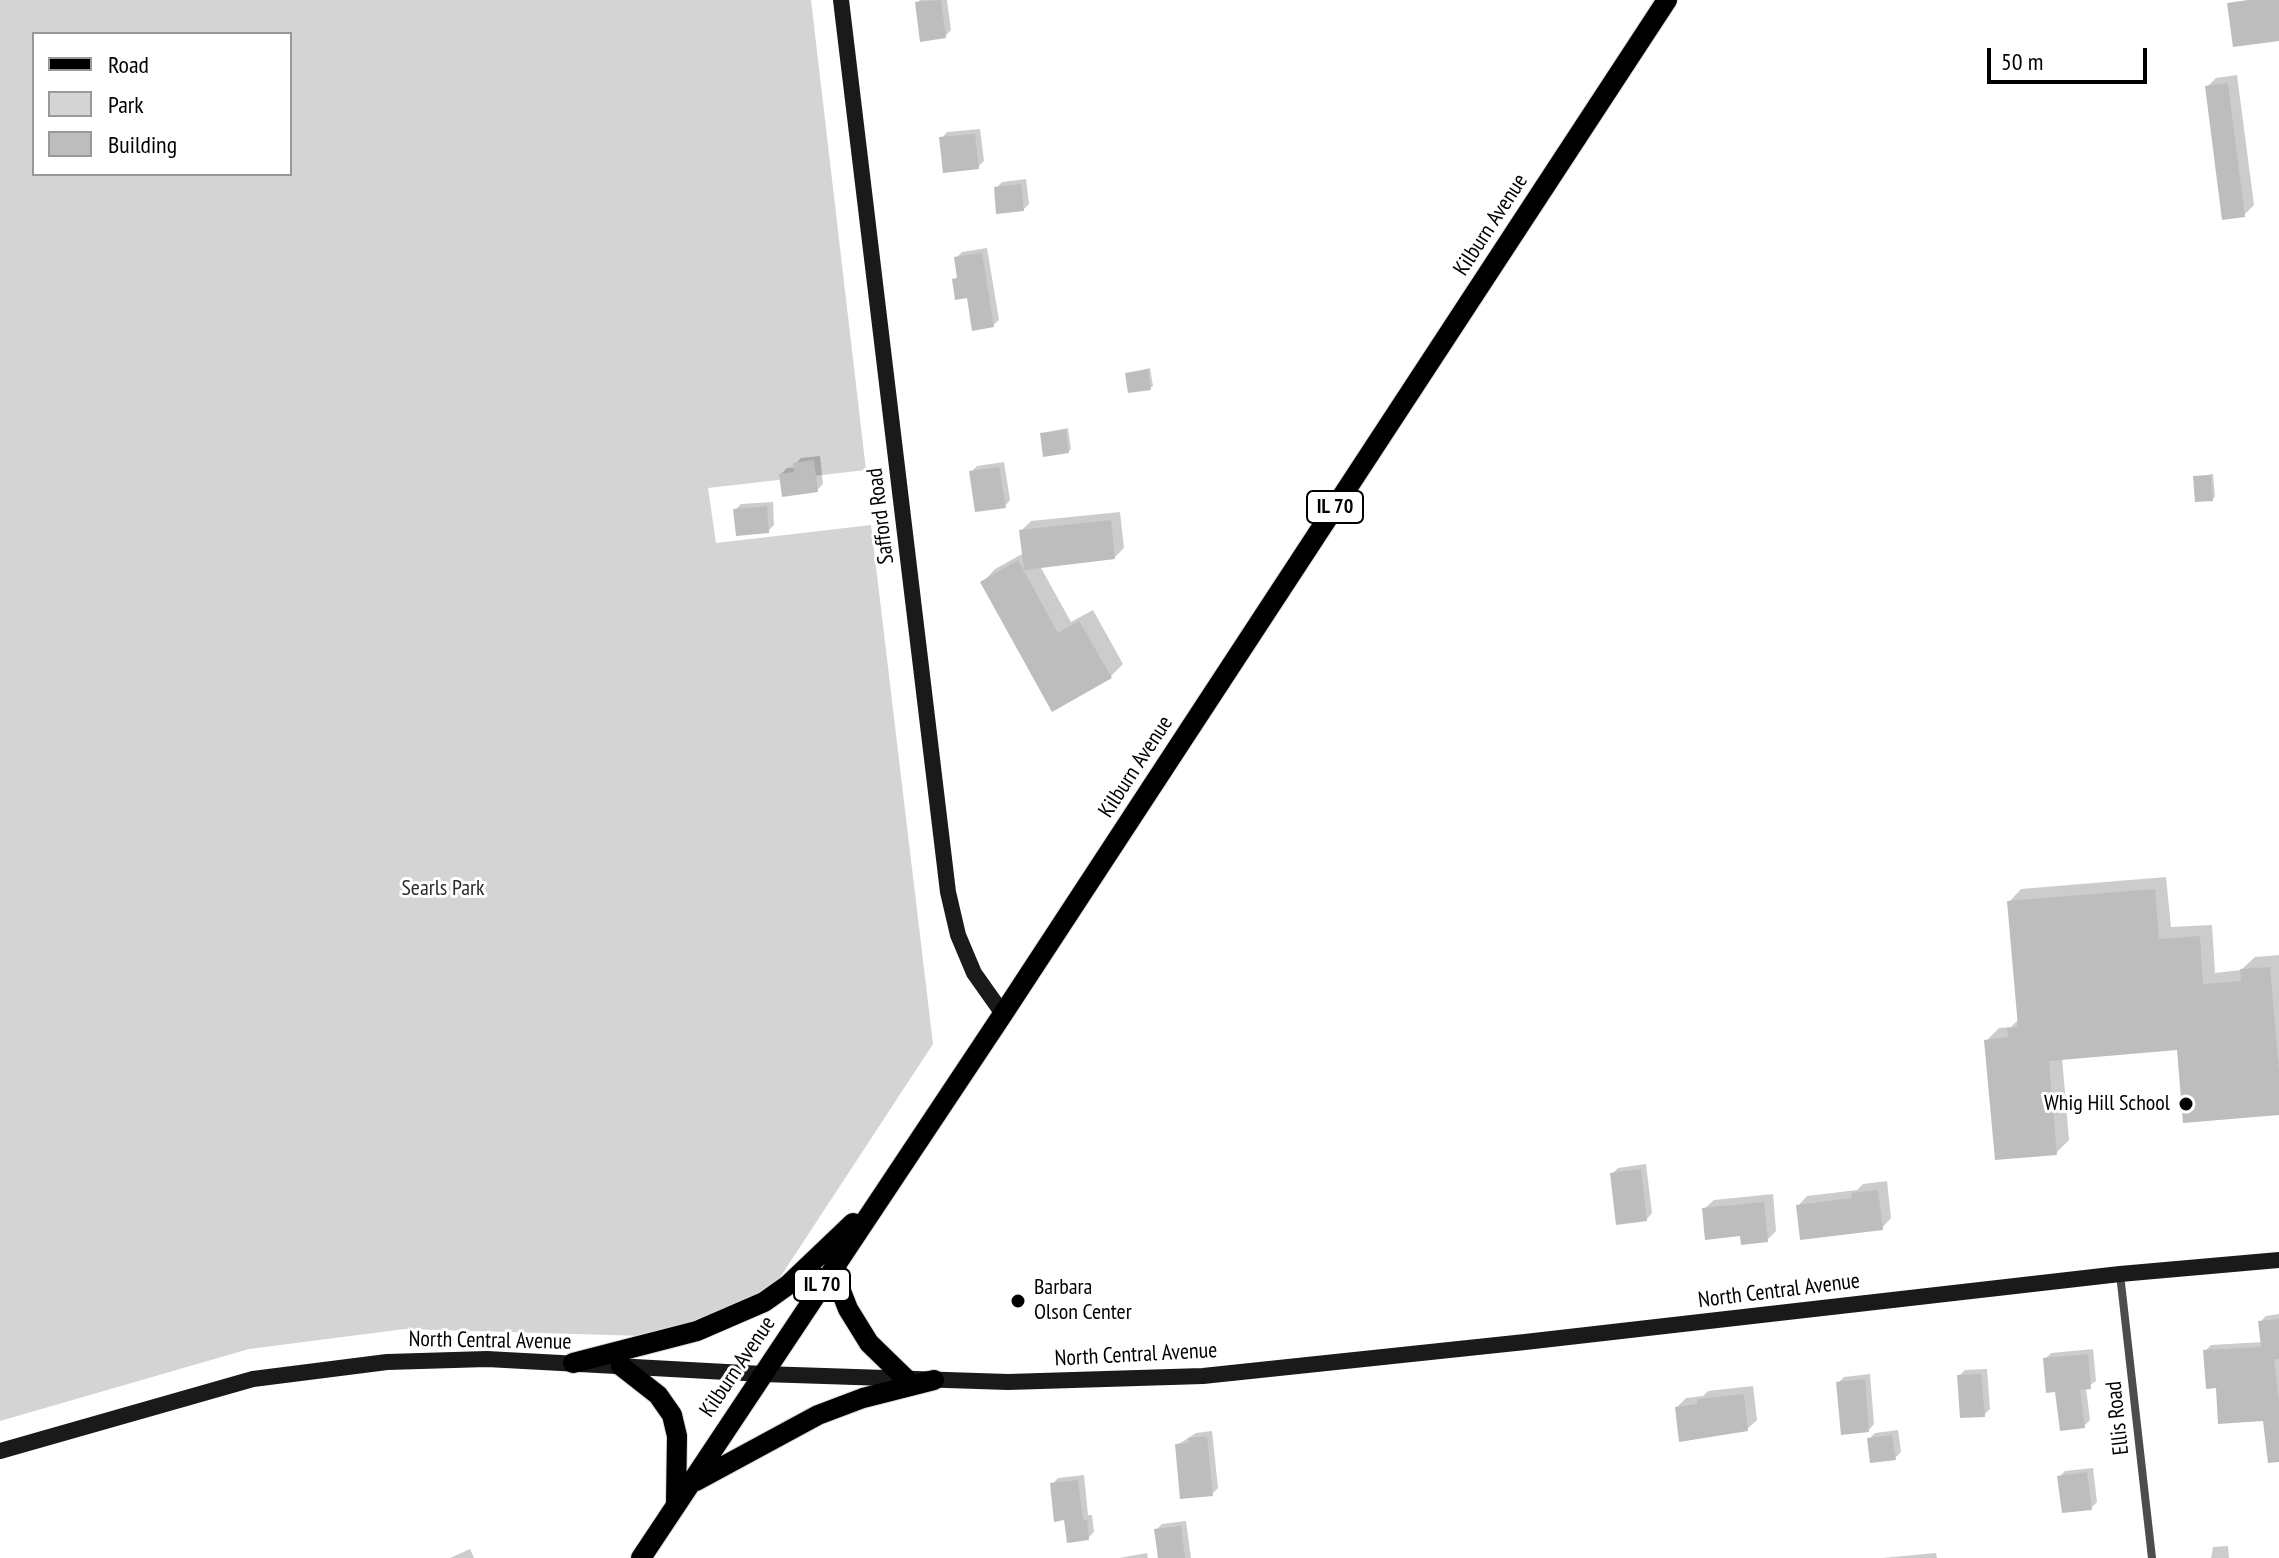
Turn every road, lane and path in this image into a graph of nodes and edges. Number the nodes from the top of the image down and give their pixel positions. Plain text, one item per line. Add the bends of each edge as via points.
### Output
1 (841, 0) edge
2 (1667, 0) edge
3 (1003, 1014) junction
4 (882, 1195) junction
5 (2279, 1260) edge
6 (836, 1264) junction
7 (2120, 1274) junction
8 (573, 1363) junction
9 (621, 1366) junction
10 (763, 1374) junction
11 (906, 1379) junction
12 (934, 1380) junction
13 (0, 1451) edge
14 (689, 1485) junction
15 (676, 1505) junction
16 (641, 1558) edge
17 (2152, 1558) edge

1 - 3 main road, Safford Road via 948,892 974,973
2 - 3 main road, Kilburn Avenue / IL 70
3 - 4 main road, Kilburn Avenue / IL 70
4 - 6 main road, Kilburn Avenue / IL 70
4 - 8 main road via 764,1302 697,1331
5 - 7 main road, North Central Avenue
6 - 10 main road, Kilburn Avenue / IL 70
6 - 11 main road via 848,1309 869,1343
7 - 12 main road, North Central Avenue via 1203,1376
7 - 17 street, Ellis Road
8 - 9 main road, North Central Avenue
8 - 13 main road, North Central Avenue via 387,1362 253,1379
9 - 10 main road, North Central Avenue
9 - 15 main road via 658,1395 672,1415 677,1436
10 - 11 main road, North Central Avenue
10 - 14 main road, Kilburn Avenue / IL 70
11 - 12 main road, North Central Avenue
12 - 14 main road via 818,1415
14 - 15 main road, Kilburn Avenue / IL 70
15 - 16 main road, Kilburn Avenue / IL 70

